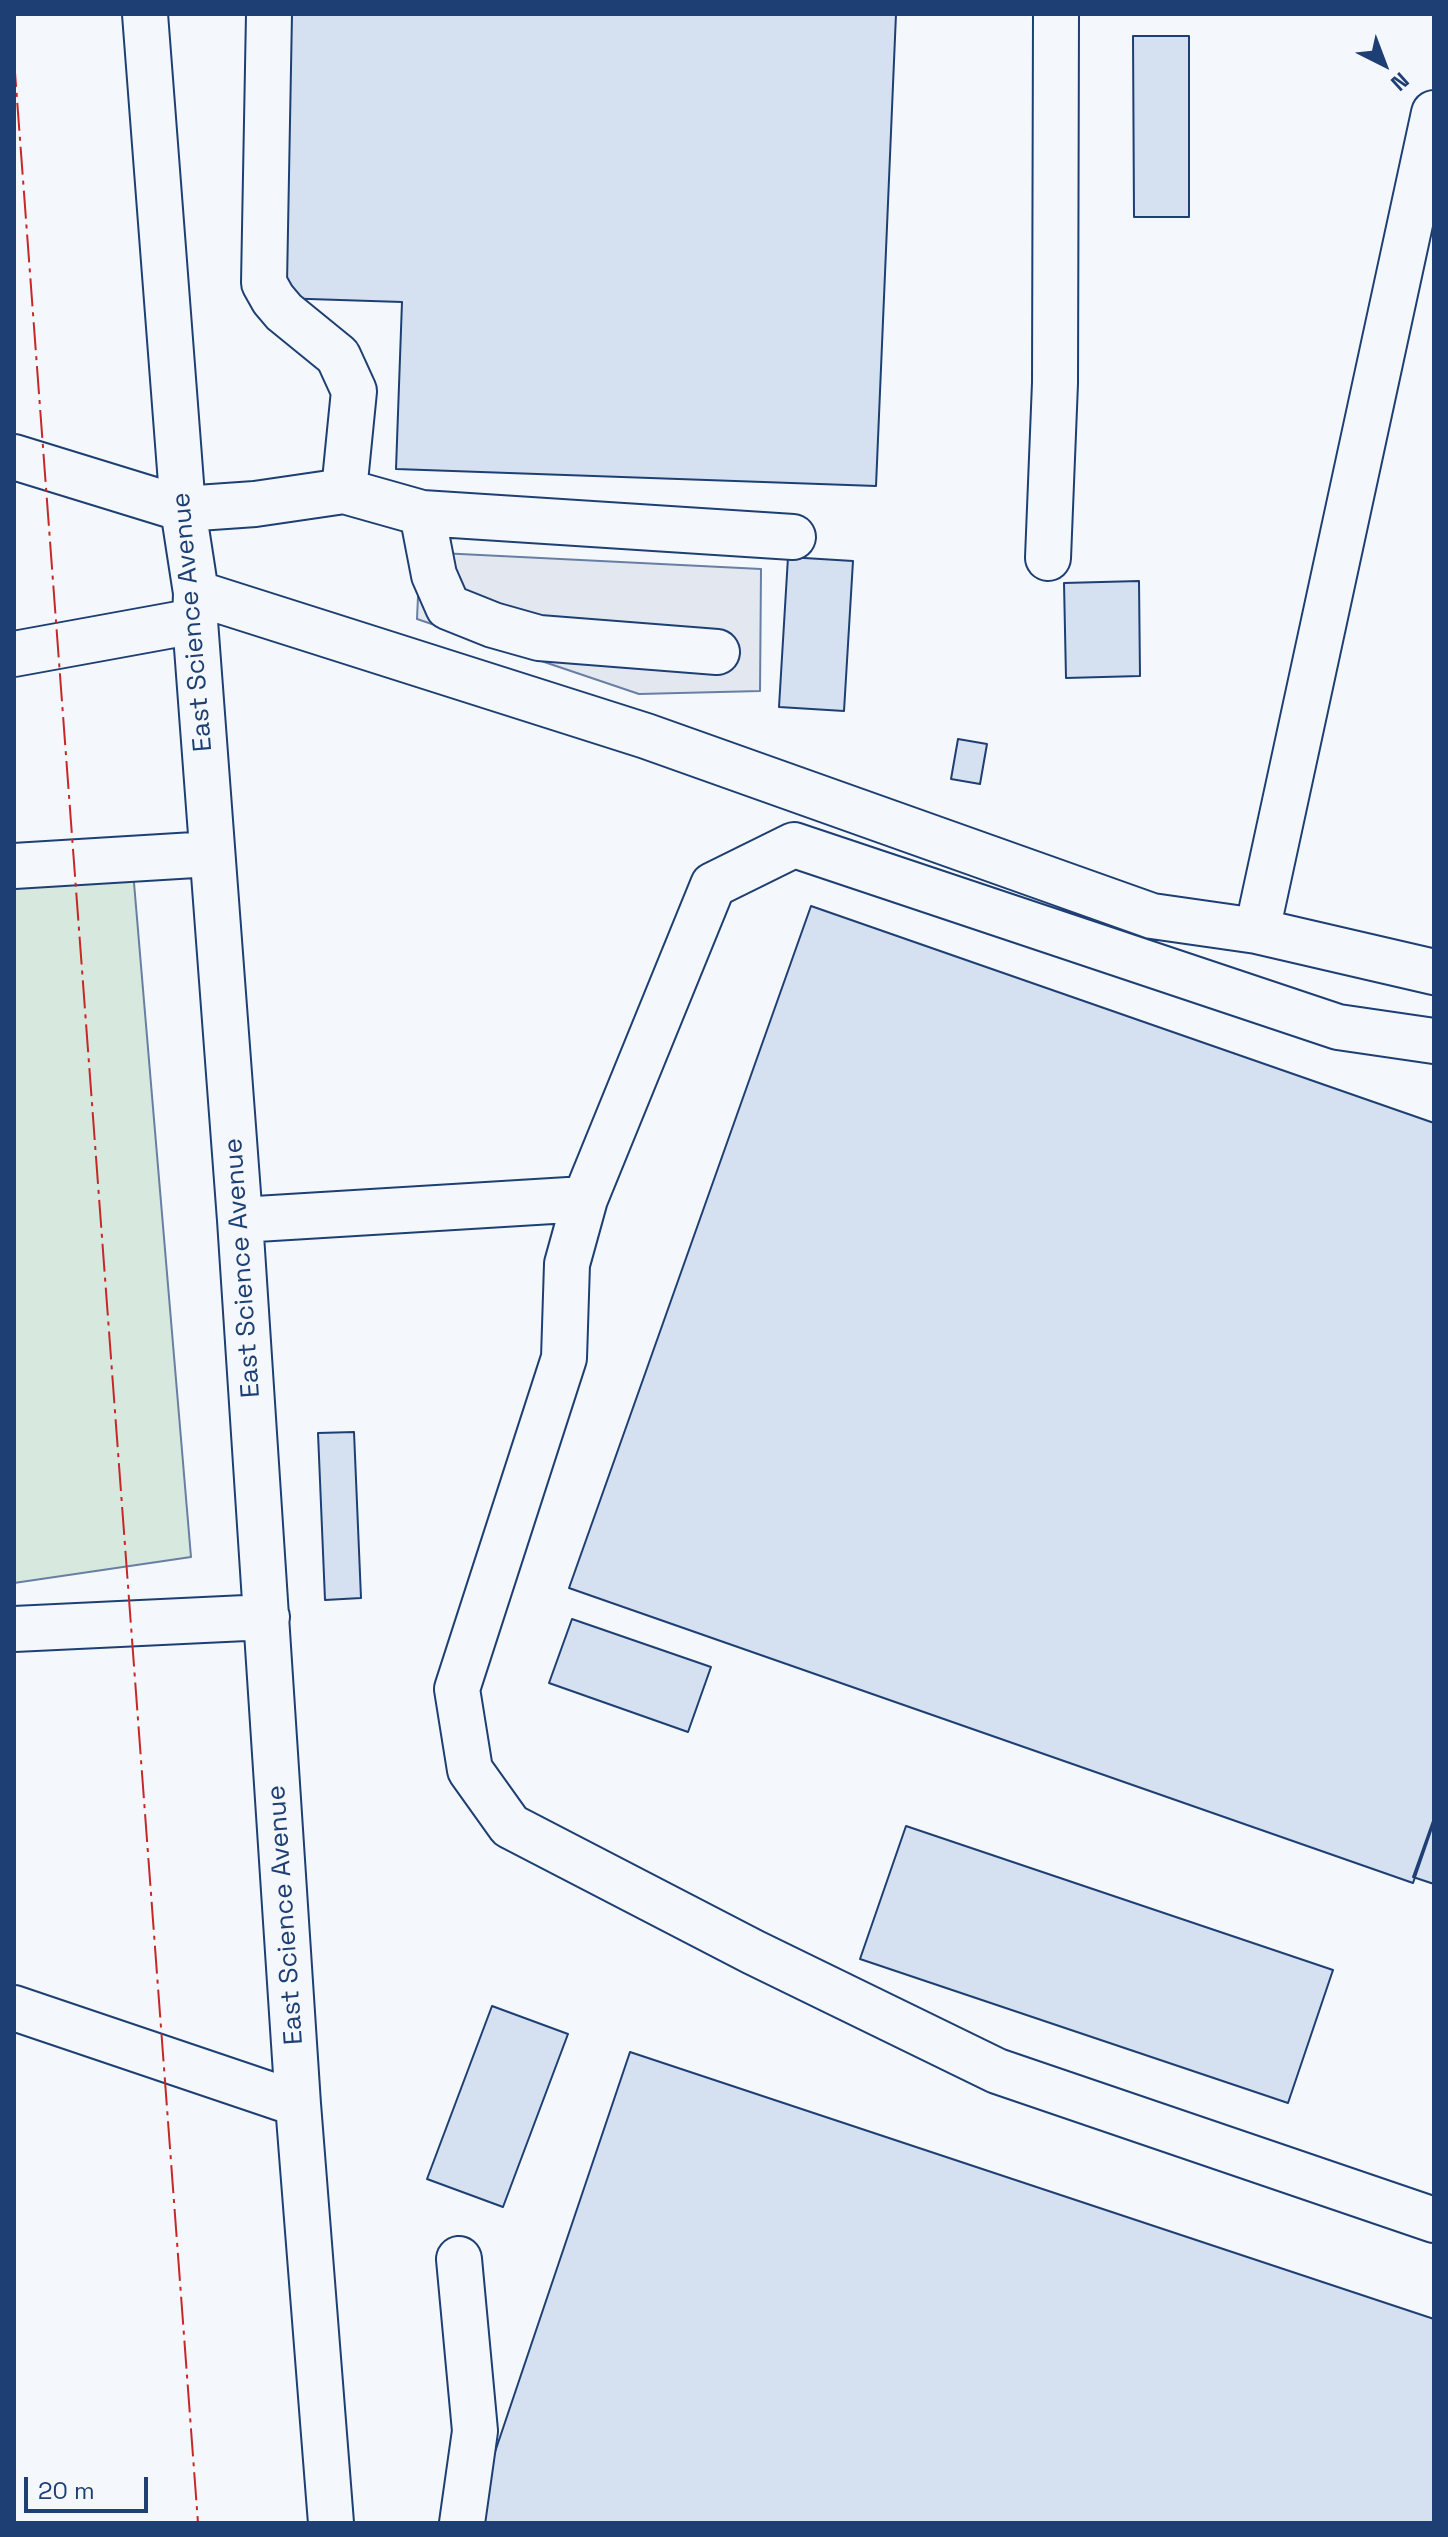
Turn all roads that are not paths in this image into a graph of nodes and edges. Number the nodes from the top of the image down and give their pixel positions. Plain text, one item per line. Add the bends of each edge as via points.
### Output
1 (145, 14) edge
2 (269, 14) edge
3 (1056, 14) edge
4 (1434, 113) edge
5 (14, 457) edge
6 (344, 491) junction
7 (183, 509) junction
8 (422, 513) junction
9 (793, 537) dead end
10 (1048, 558) dead end
11 (195, 607) junction
12 (717, 652) dead end
13 (14, 654) edge
14 (211, 854) junction
15 (14, 866) edge
16 (1257, 931) junction
17 (1434, 972) edge
18 (1434, 1041) edge
19 (585, 1199) junction
20 (240, 1220) junction
21 (267, 1617) junction
22 (14, 1629) edge
23 (14, 2008) edge
24 (298, 2104) junction
25 (1434, 2220) edge
26 (459, 2259) dead end
27 (331, 2523) edge
28 (462, 2523) edge

1 - 7 street, East Science Avenue
2 - 6 street via 264,283 284,312 338,356 354,391
3 - 10 street via 1055,383
4 - 16 street
5 - 7 street
6 - 7 street
6 - 8 street
7 - 11 street, East Science Avenue
8 - 9 street
8 - 12 street via 434,575 448,607 539,638
11 - 13 street
11 - 14 street, East Science Avenue
11 - 16 street via 646,736 1152,916
14 - 15 street
14 - 20 street, East Science Avenue
16 - 17 street
18 - 19 street via 1338,1027 794,845 713,885
19 - 20 street
19 - 25 street via 567,1264 564,1358 457,1689 470,1770 510,1826 997,2071
20 - 21 street, East Science Avenue
21 - 22 street
21 - 24 street, East Science Avenue
23 - 24 street
24 - 27 street, East Science Avenue
26 - 28 street via 475,2431

